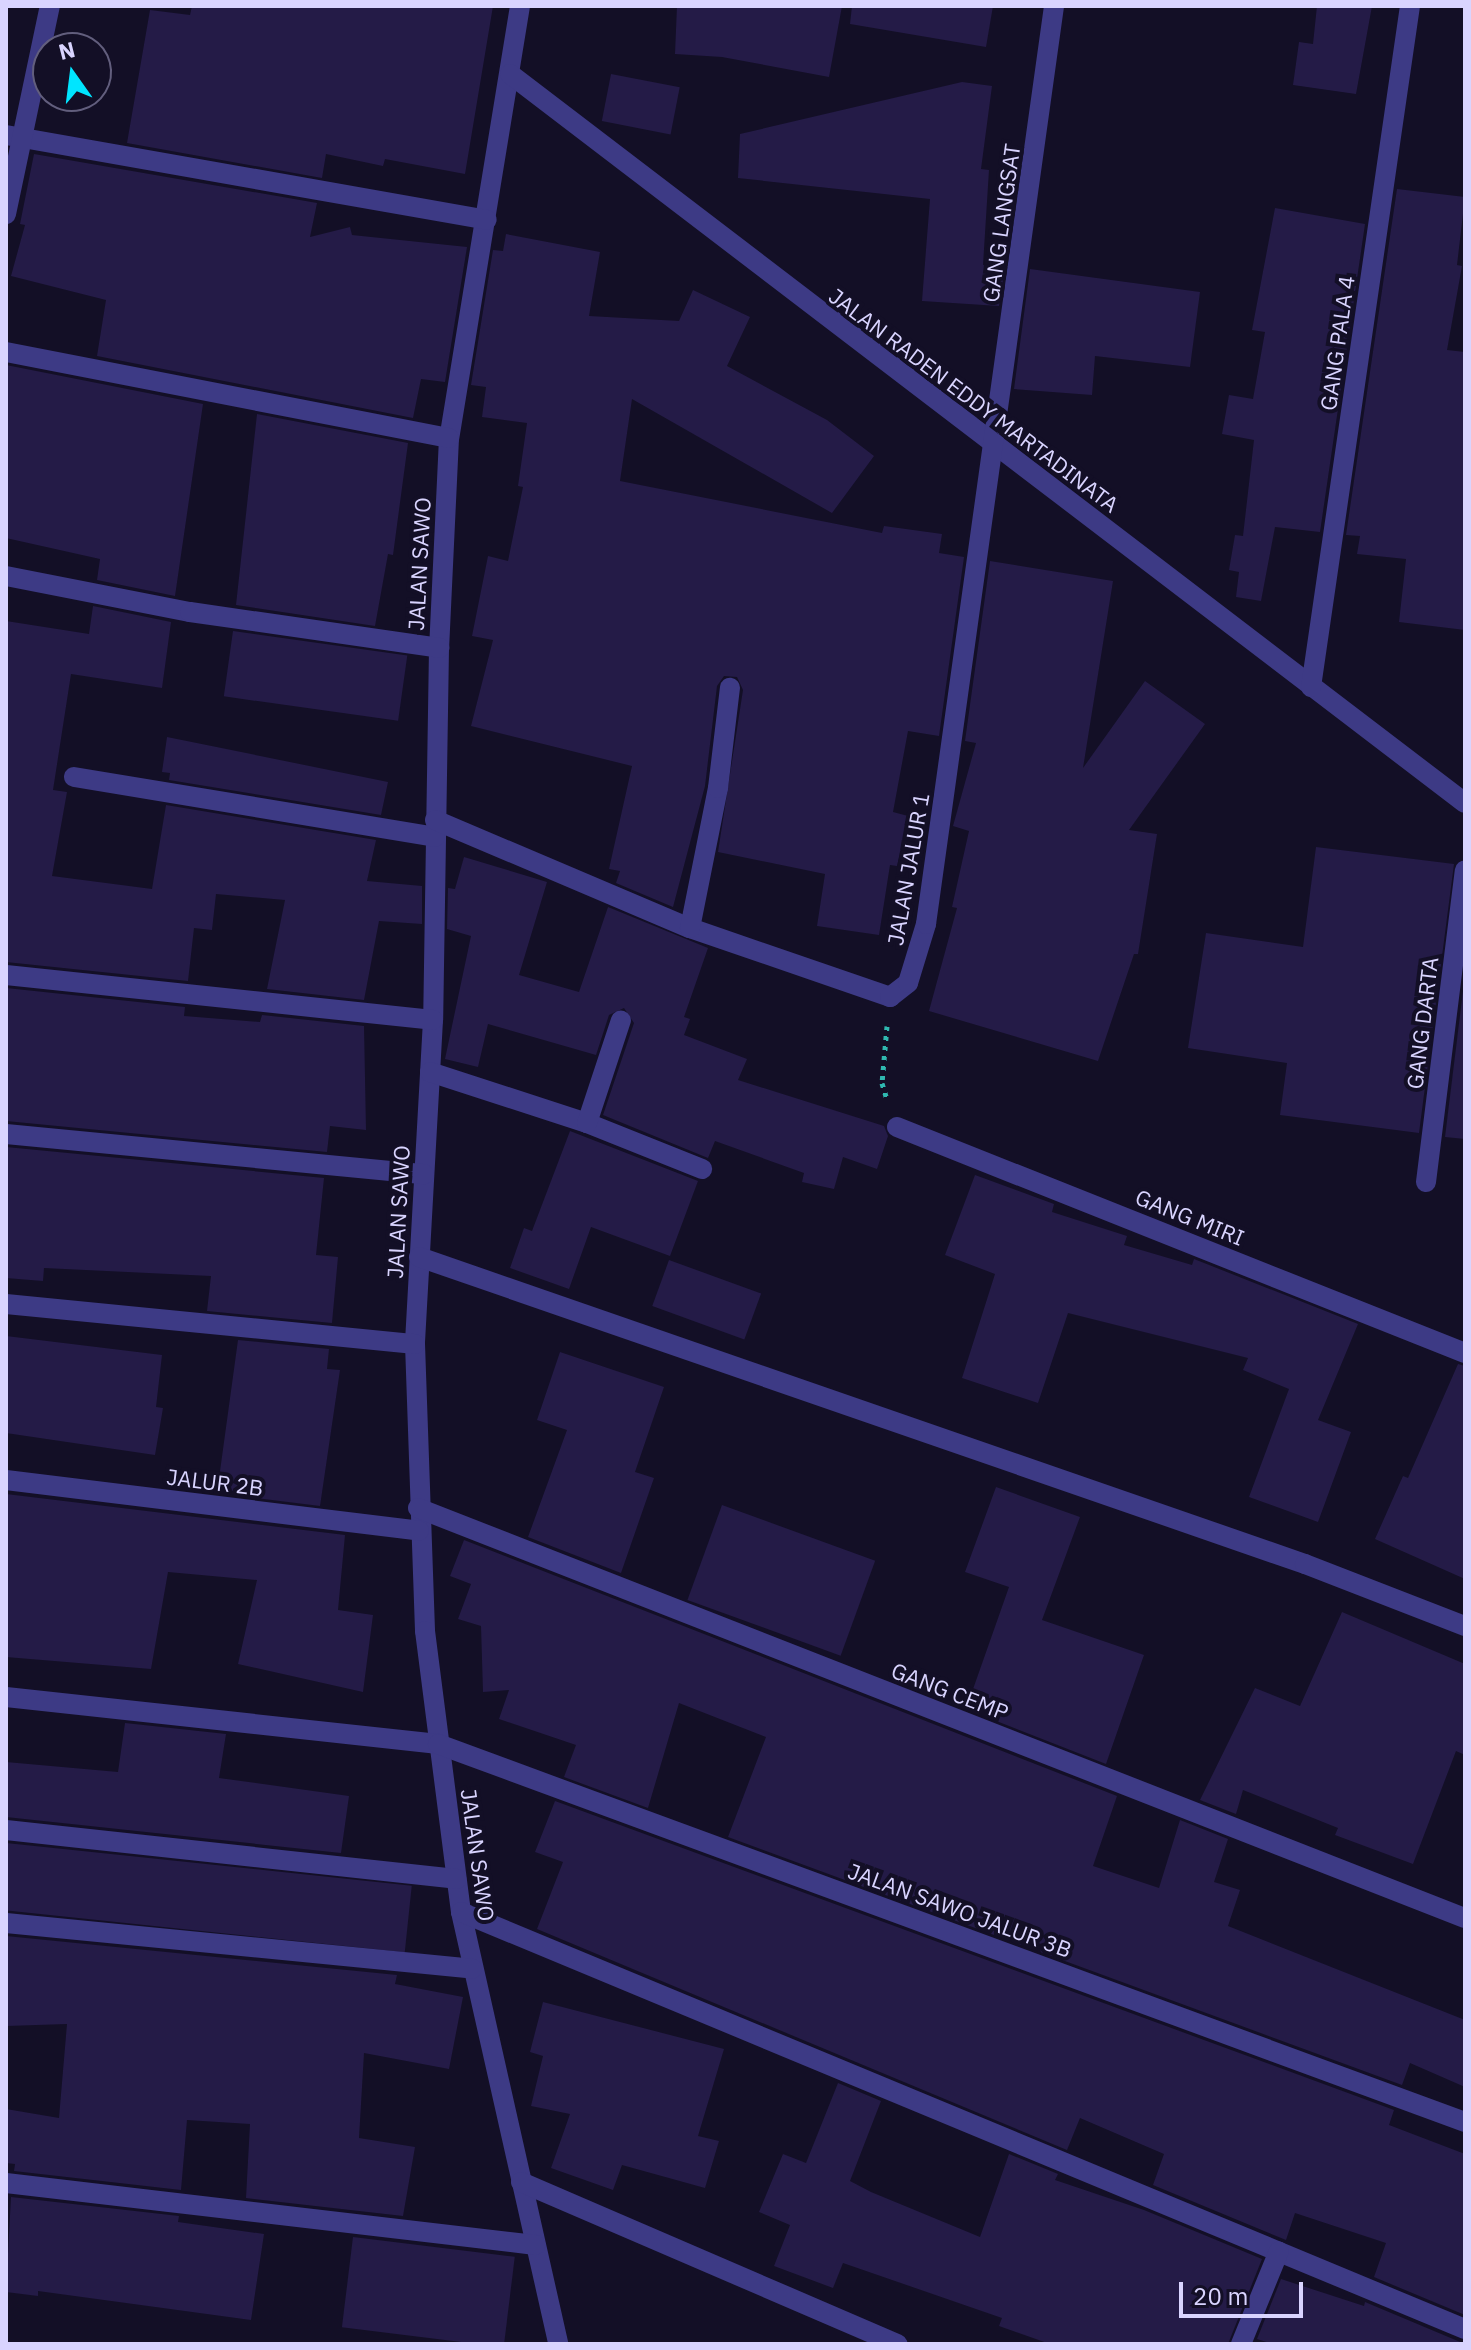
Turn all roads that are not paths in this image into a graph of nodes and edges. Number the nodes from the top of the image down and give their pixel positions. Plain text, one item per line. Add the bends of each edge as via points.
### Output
1 (50, 6) edge
2 (520, 6) edge
3 (1054, 6) edge
4 (1410, 6) edge
5 (510, 74) junction
6 (13, 136) edge
7 (6, 214) edge
8 (487, 220) junction
9 (6, 352) edge
10 (449, 438) junction
11 (995, 447) junction
12 (6, 576) edge
13 (439, 648) junction
14 (1311, 687) junction
15 (730, 688) dead end
16 (74, 777) dead end
17 (1465, 803) edge
18 (435, 829) junction
19 (1465, 870) edge
20 (690, 928) junction
21 (6, 975) edge
22 (433, 1020) junction
23 (621, 1020) dead end
24 (430, 1072) junction
25 (587, 1123) junction
26 (897, 1127) road end
27 (6, 1134) edge
28 (702, 1169) dead end
29 (424, 1174) junction
30 (1426, 1182) dead end
31 (419, 1257) junction
32 (6, 1304) edge
33 (415, 1344) junction
34 (1465, 1353) edge
35 (6, 1480) edge
36 (418, 1508) junction
37 (419, 1531) junction
38 (1465, 1626) edge
39 (6, 1697) edge
40 (438, 1744) junction
41 (6, 1830) edge
42 (456, 1879) junction
43 (461, 1912) junction
44 (1465, 1918) edge
45 (6, 1923) edge
46 (472, 1969) junction
47 (1465, 2122) edge
48 (521, 2182) junction
49 (6, 2183) edge
50 (535, 2245) junction
51 (1279, 2251) junction
52 (1465, 2329) edge
53 (558, 2344) edge
54 (898, 2344) edge
55 (1241, 2344) edge

1 - 6 street
2 - 5 street
3 - 11 street, GANG LANGSAT
4 - 14 street, GANG PALA 4
5 - 8 street, JALAN SAWO
5 - 11 street, JALAN RADEN EDDY MARTADINATA
6 - 7 street
6 - 8 street
8 - 10 street, JALAN SAWO
9 - 10 street
10 - 13 street, JALAN SAWO
11 - 14 street, JALAN RADEN EDDY MARTADINATA
11 - 20 street, JALAN JALUR 1 via 926,924 908,983 890,997
12 - 13 street via 190,612
13 - 18 street, JALAN SAWO
14 - 17 street, JALAN RADEN EDDY MARTADINATA
15 - 20 street via 718,788
16 - 18 street
18 - 20 street
18 - 22 street, JALAN SAWO
19 - 30 street, GANG DARTA
21 - 22 street
22 - 24 street, JALAN SAWO
23 - 25 street
24 - 25 street
24 - 29 street, JALAN SAWO
25 - 28 street
26 - 34 street, GANG MIRI
27 - 29 street
29 - 31 street, JALAN SAWO
31 - 33 street, JALAN SAWO
31 - 38 street via 1305,1564
32 - 33 street
33 - 36 street, JALAN SAWO
35 - 37 street, JALUR 2B
36 - 37 street, JALAN SAWO
36 - 44 street, GANG CEMP
37 - 40 street, JALAN SAWO
39 - 40 street, JALAN SAWO JALUR 3B
40 - 42 street, JALAN SAWO
40 - 47 street, JALAN SAWO JALUR 3B
41 - 42 street
42 - 43 street, JALAN SAWO
43 - 46 street, JALAN SAWO
43 - 51 street
45 - 46 street
46 - 48 street, JALAN SAWO
48 - 50 street, JALAN SAWO
48 - 54 street
49 - 50 street
50 - 53 street, JALAN SAWO
51 - 52 street
51 - 55 street

